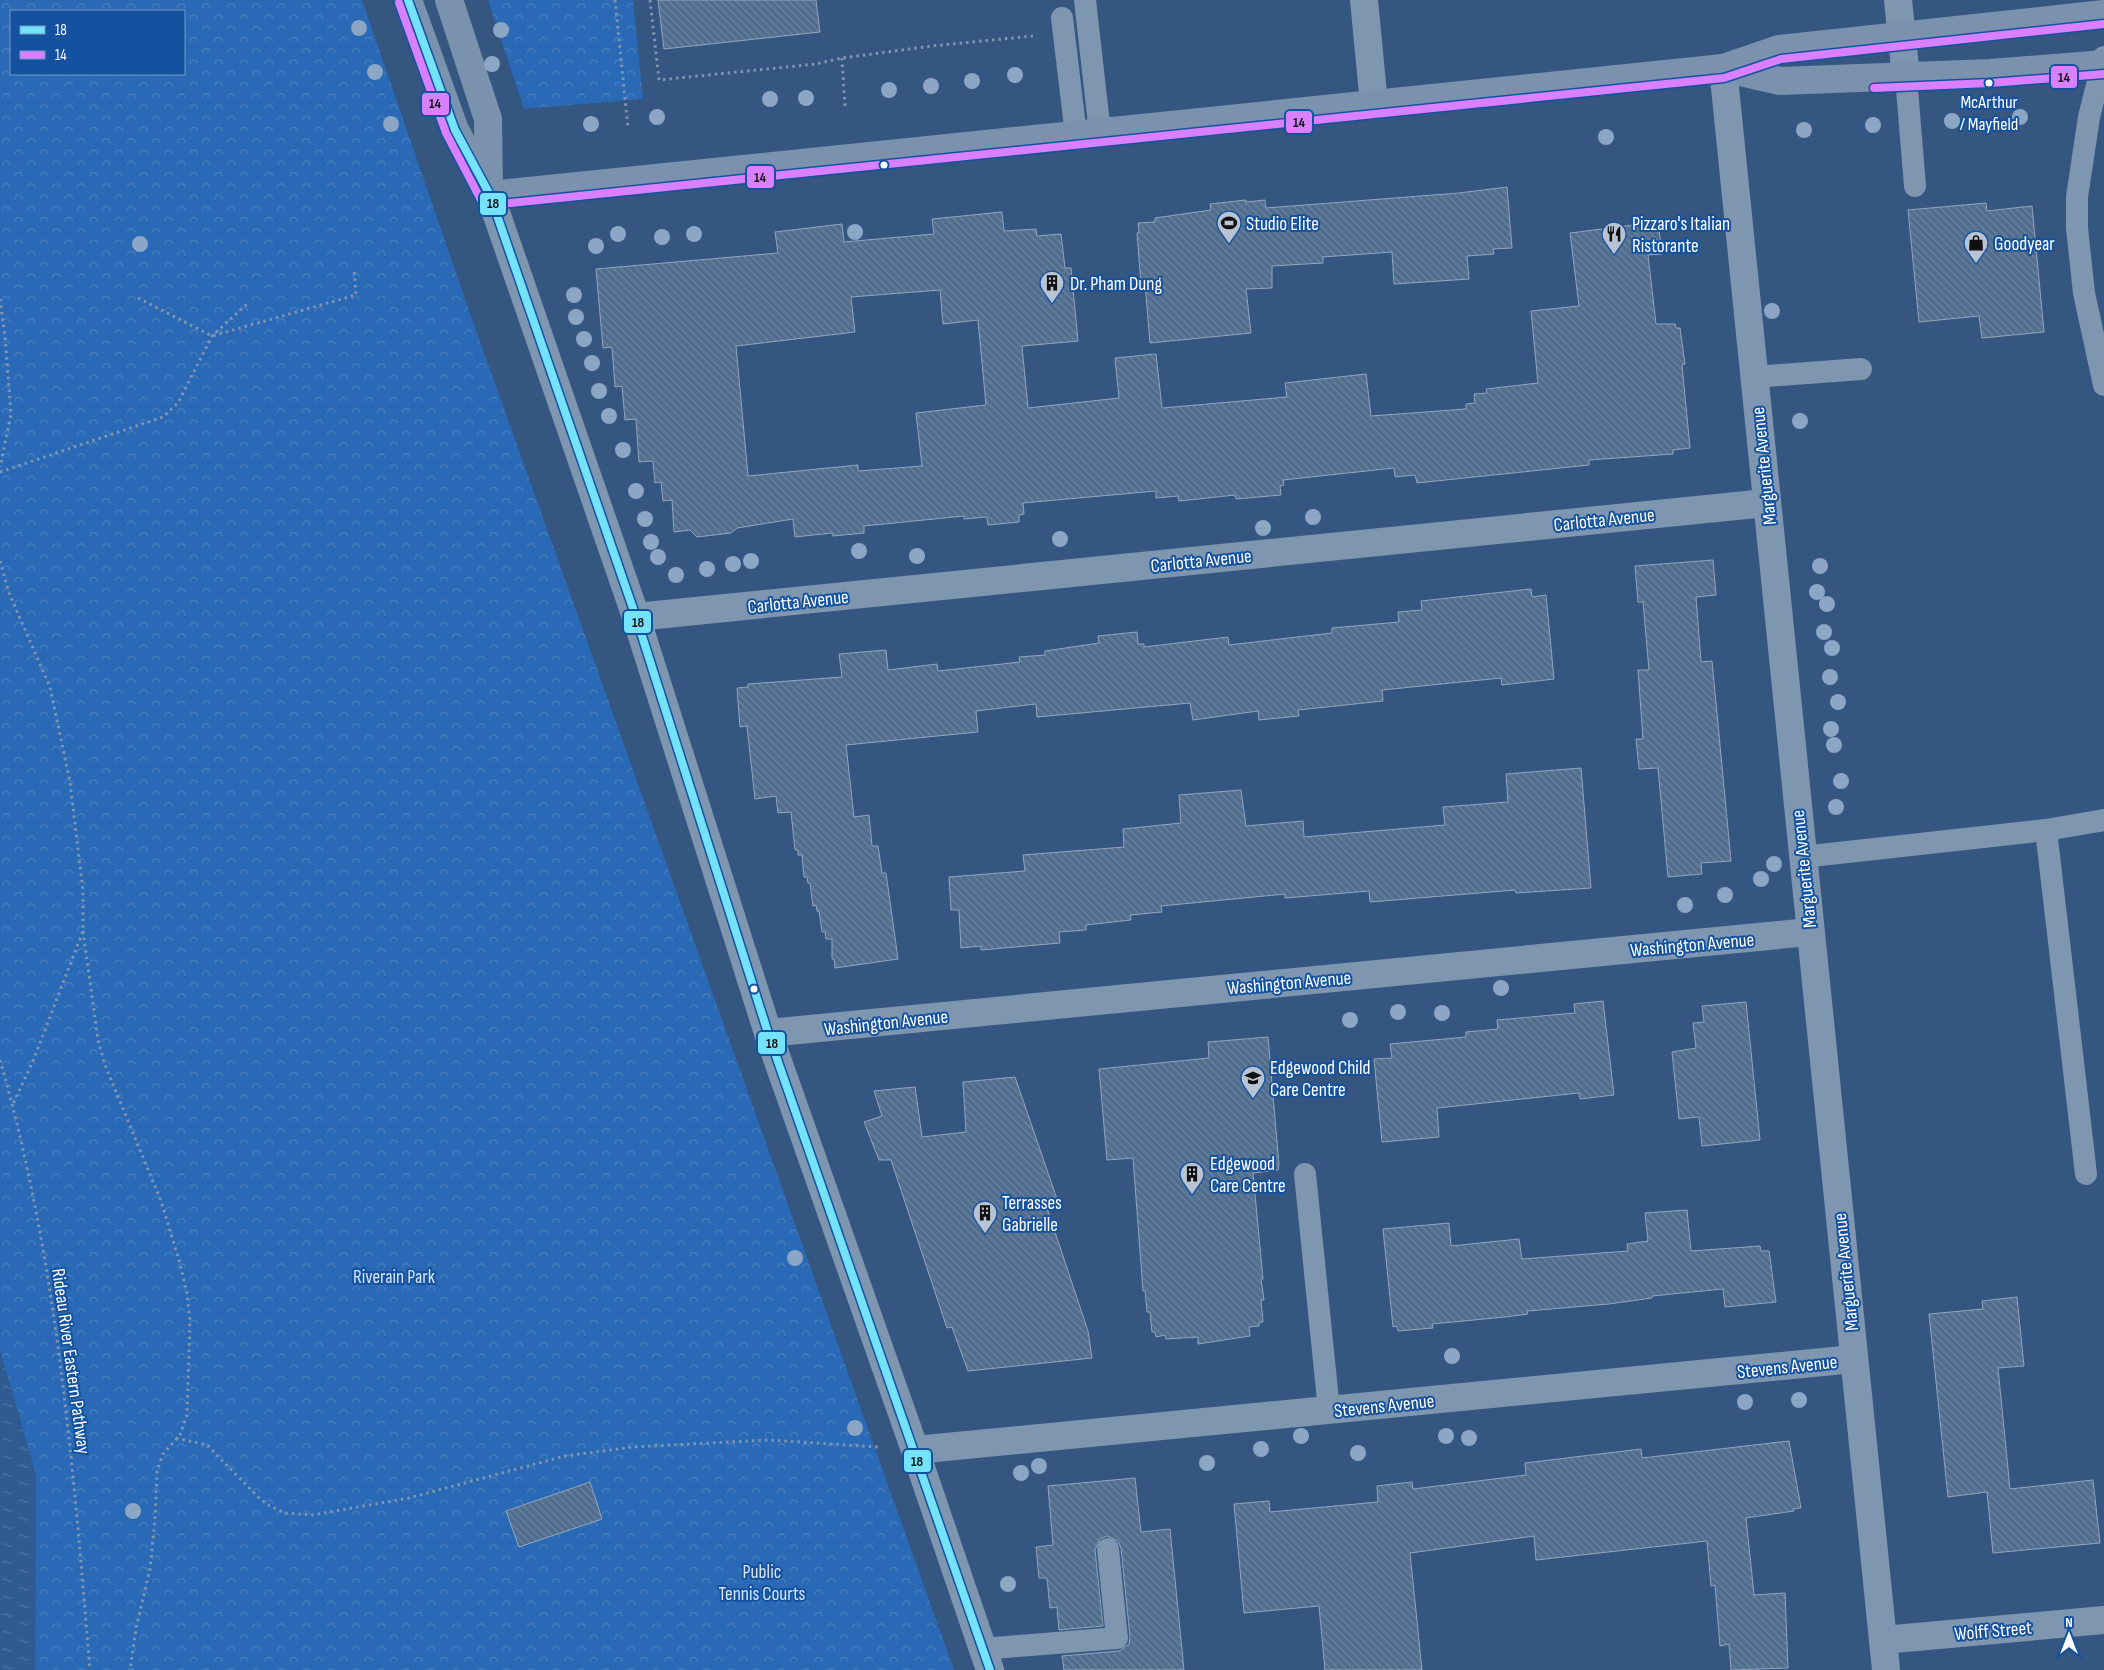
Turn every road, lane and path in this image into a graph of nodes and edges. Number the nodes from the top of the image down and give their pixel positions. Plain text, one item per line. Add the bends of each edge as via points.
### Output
1 (408, 0) edge
2 (449, 0) edge
3 (615, 0) edge
4 (650, 0) edge
5 (1085, 0) edge
6 (1364, 0) edge
7 (1898, 0) edge
8 (2104, 14) edge
9 (1062, 18) dead end
10 (1035, 36) dead end
11 (1901, 36) junction
12 (842, 58) junction
13 (2103, 62) edge
14 (1723, 68) junction
15 (1906, 77) junction
16 (1374, 104) junction
17 (845, 107) dead end
18 (628, 128) dead end
19 (1088, 134) junction
20 (1915, 186) dead end
21 (490, 195) junction
22 (354, 268) dead end
23 (138, 298) dead end
24 (0, 299) edge
25 (246, 304) dead end
26 (212, 336) junction
27 (1861, 369) dead end
28 (1754, 377) junction
29 (2104, 385) edge
30 (0, 467) edge
31 (0, 472) edge
32 (1766, 502) junction
33 (0, 561) edge
34 (636, 617) junction
35 (2104, 820) edge
36 (2046, 830) junction
37 (1802, 857) junction
38 (83, 932) junction
39 (1810, 932) junction
40 (768, 1033) junction
41 (0, 1060) edge
42 (13, 1104) junction
43 (1305, 1174) dead end
44 (2086, 1174) dead end
45 (1854, 1359) junction
46 (1329, 1410) junction
47 (176, 1438) junction
48 (915, 1450) junction
49 (1108, 1550) dead end
50 (2104, 1620) edge
51 (1883, 1640) junction
52 (986, 1659) edge
53 (90, 1670) edge
54 (130, 1670) edge
55 (1886, 1670) edge

1 - 21 main road via 455,130
2 - 21 main road via 488,119
3 - 18 path
4 - 12 path via 659,80 816,64
5 - 19 lane
6 - 16 street
7 - 11 street
8 - 11 main road
9 - 19 lane
10 - 12 path
11 - 14 main road via 1779,49
11 - 15 street
12 - 17 path
13 - 15 main road
13 - 29 lane via 2089,117 2077,197 2076,228 2084,293
14 - 15 main road via 1780,81
14 - 16 main road
14 - 28 street, Marguerite Avenue
15 - 20 lane
16 - 19 main road
19 - 21 main road
21 - 34 street
22 - 26 path via 356,295
23 - 26 path
24 - 30 path via 11,414
25 - 26 path
26 - 31 path via 178,403 164,417
27 - 28 lane
28 - 32 street, Marguerite Avenue
32 - 34 street, Carlotta Avenue
32 - 37 street, Marguerite Avenue
33 - 38 path via 9,593 50,687 70,782 83,892
34 - 40 street
35 - 36 lane
36 - 37 lane
36 - 44 lane
37 - 39 street, Marguerite Avenue
38 - 42 path
38 - 47 path via 98,1040 105,1065 161,1201 187,1293 190,1320 187,1415
39 - 40 street, Washington Avenue
39 - 45 street, Marguerite Avenue
40 - 48 street
41 - 42 path, Rideau River Eastern Pathway
42 - 53 path, Rideau River Eastern Pathway via 47,1271 68,1419
43 - 46 lane
45 - 46 street, Stevens Avenue
45 - 51 street, Marguerite Avenue
46 - 48 street, Stevens Avenue
47 - 48 path via 207,1445 268,1505 285,1513 313,1515 409,1498 565,1456 633,1447 768,1440
47 - 54 path via 162,1454 157,1471 150,1569
48 - 52 street
49 - 52 lane via 1117,1638
50 - 51 street, Wolff Street
51 - 55 street, Marguerite Avenue

